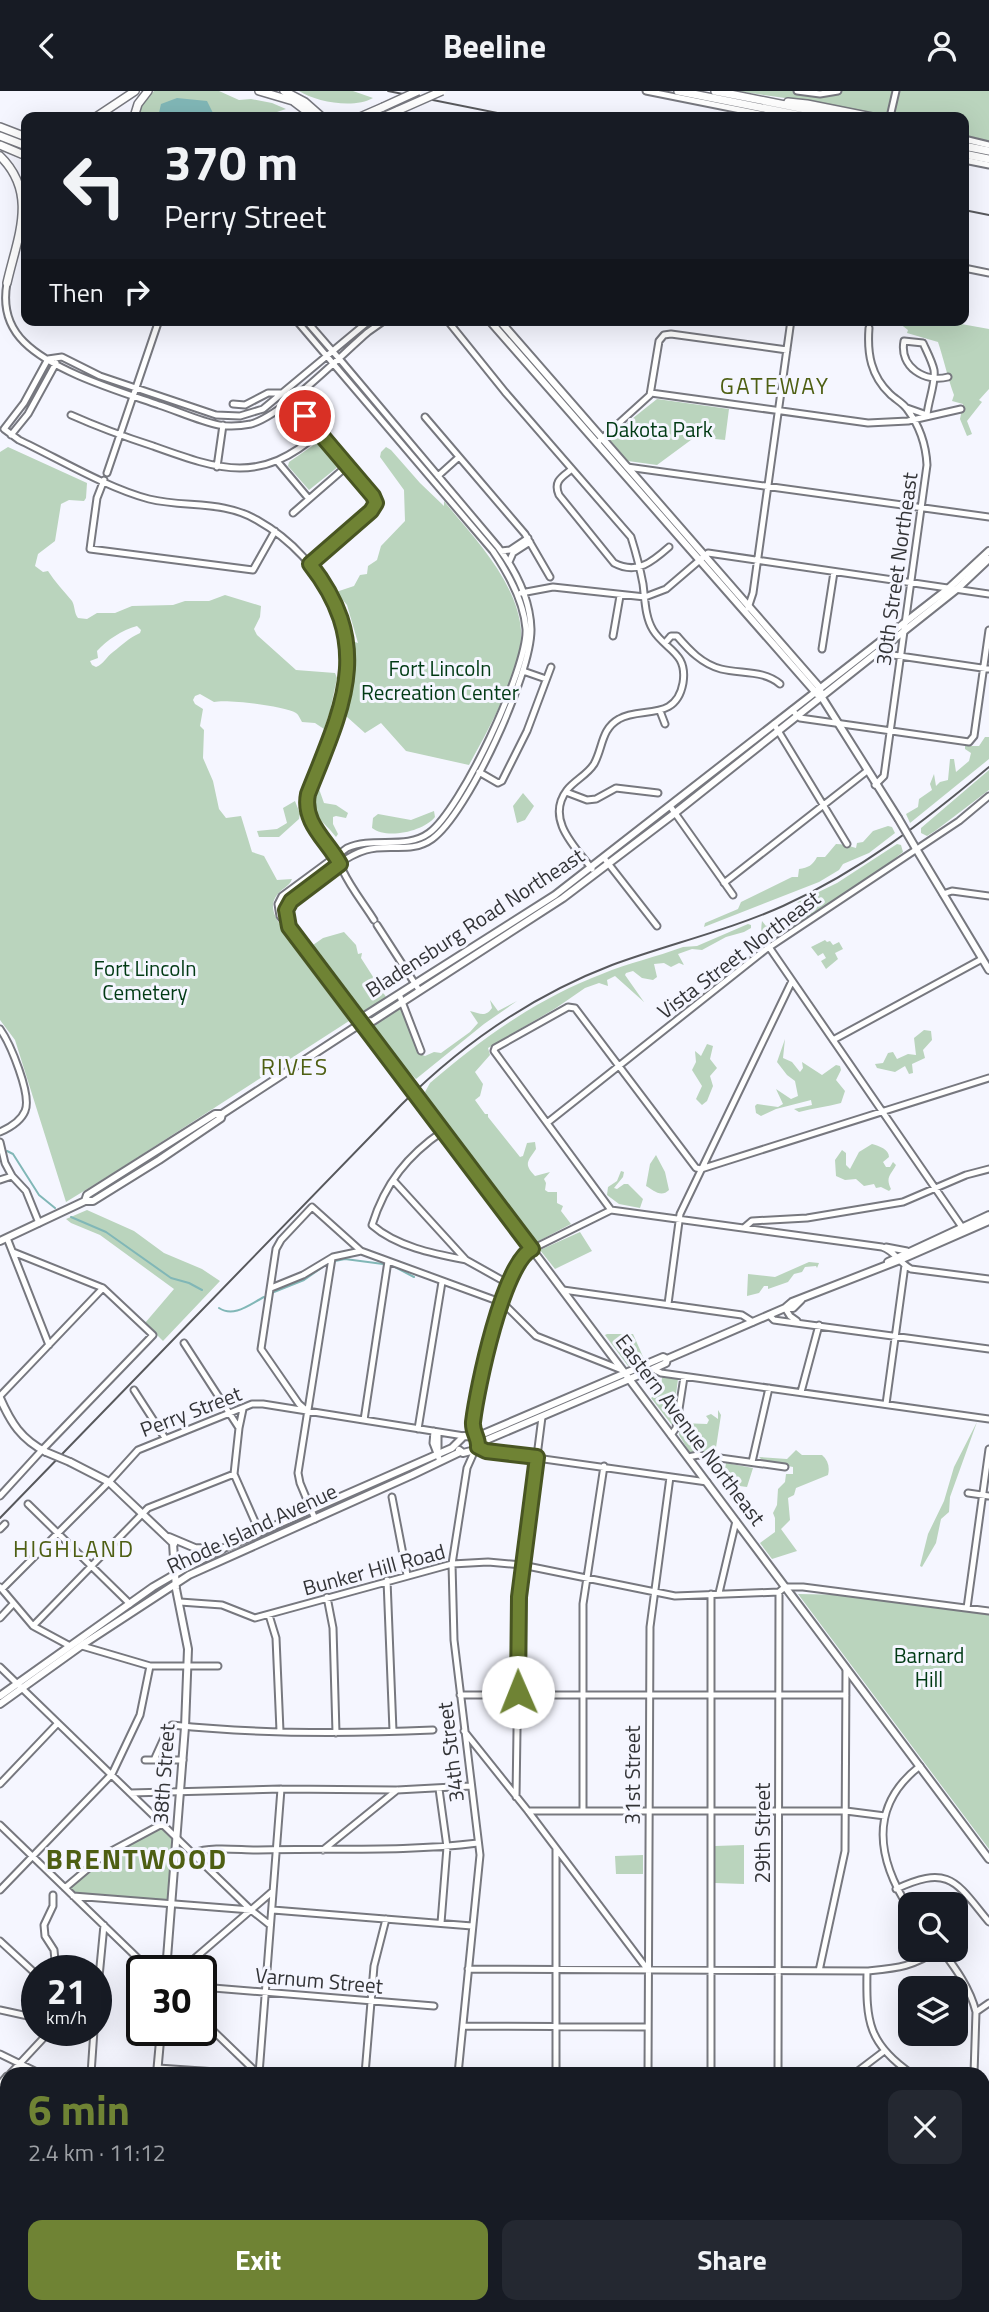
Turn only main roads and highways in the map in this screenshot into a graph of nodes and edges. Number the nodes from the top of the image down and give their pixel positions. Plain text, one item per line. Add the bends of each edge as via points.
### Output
1 (135, 91) edge
2 (148, 91) edge
3 (258, 91) edge
4 (284, 91) edge
5 (418, 91) edge
6 (442, 91) edge
7 (676, 91) edge
8 (715, 91) edge
9 (684, 99) road end
10 (774, 103) junction
11 (104, 112) edge
12 (136, 112) edge
13 (307, 112) edge
14 (316, 112) edge
15 (372, 112) edge
16 (394, 112) edge
17 (783, 112) edge
18 (820, 112) edge
19 (847, 112) edge
20 (0, 125) edge
21 (21, 132) edge
22 (0, 136) edge
23 (21, 144) edge
24 (0, 145) edge
25 (969, 147) edge
26 (989, 151) edge
27 (21, 154) edge
28 (969, 154) edge
29 (0, 156) edge
30 (989, 159) edge
31 (21, 194) edge
32 (21, 224) edge
33 (8, 283) road end
34 (495, 326) edge
35 (504, 326) edge
36 (546, 380) junction
37 (599, 441) junction
38 (989, 551) edge
39 (702, 558) junction
40 (989, 559) edge
41 (953, 589) junction
42 (797, 667) junction
43 (819, 693) junction
44 (776, 728) junction
45 (606, 860) junction
46 (989, 970) edge
47 (363, 1022) junction
48 (989, 1215) edge
49 (989, 1221) edge
50 (963, 1229) junction
51 (3, 1240) edge
52 (901, 1260) junction
53 (667, 1359) junction
54 (626, 1374) junction
55 (0, 1397) edge
56 (470, 1436) junction
57 (460, 1448) junction
58 (477, 1448) junction
59 (313, 1515) junction
60 (171, 1540) junction
61 (224, 1548) junction
62 (176, 1574) junction
63 (175, 1583) junction
64 (20, 1686) junction
65 (0, 1696) edge
66 (0, 1705) edge
67 (989, 1859) edge
68 (167, 1955) edge
69 (160, 2046) edge
70 (158, 2067) edge

1 - 11 highway
2 - 12 highway
3 - 13 highway via 288,98
4 - 14 highway
5 - 15 highway, bridge
6 - 16 highway, bridge
7 - 9 highway
7 - 17 highway
8 - 10 highway
10 - 18 highway
10 - 19 highway
20 - 21 highway
22 - 23 highway
24 - 27 highway
25 - 26 highway
28 - 30 highway
29 - 31 highway via 16,177
32 - 33 highway
34 - 36 main road
35 - 36 main road
36 - 37 main road
37 - 39 main road
37 - 39 main road via 627,467
38 - 41 main road, Bladensburg Road Northeast
39 - 42 main road via 743,613
39 - 42 main road
40 - 41 main road, Bladensburg Road Northeast
41 - 43 main road, Bladensburg Road Northeast
41 - 43 main road, Bladensburg Road Northeast
42 - 43 main road
43 - 44 main road, Bladensburg Road Northeast
43 - 46 main road, bridge
44 - 45 main road, Bladensburg Road Northeast
44 - 45 main road, Bladensburg Road Northeast via 675,813
45 - 47 main road, Bladensburg Road Northeast via 441,972 366,1015
47 - 51 main road, Bladensburg Road Northeast via 87,1195 85,1202
47 - 54 main road, Eastern Avenue Northeast, bridge
48 - 50 main road
49 - 50 main road
50 - 52 main road
50 - 52 main road via 907,1251
52 - 53 main road via 792,1302
53 - 54 main road
53 - 54 main road via 653,1369
54 - 56 main road
54 - 58 main road
54 - 67 main road, Eastern Avenue Northeast via 782,1589
55 - 60 main road, bridge via 23,1437 109,1482
56 - 57 main road
56 - 58 main road
57 - 58 main road
57 - 59 main road, Rhode Island Avenue
59 - 61 main road, Rhode Island Avenue
59 - 63 main road, Rhode Island Avenue
60 - 61 main road via 195,1548
60 - 62 main road, 38th Street via 178,1550
61 - 62 main road, Rhode Island Avenue
62 - 63 main road, 38th Street
62 - 64 main road, Rhode Island Avenue
63 - 64 main road, Rhode Island Avenue
63 - 68 main road, 38th Street via 187,1633 187,1664
64 - 65 main road, Rhode Island Avenue
64 - 66 main road, Rhode Island Avenue
69 - 70 main road

